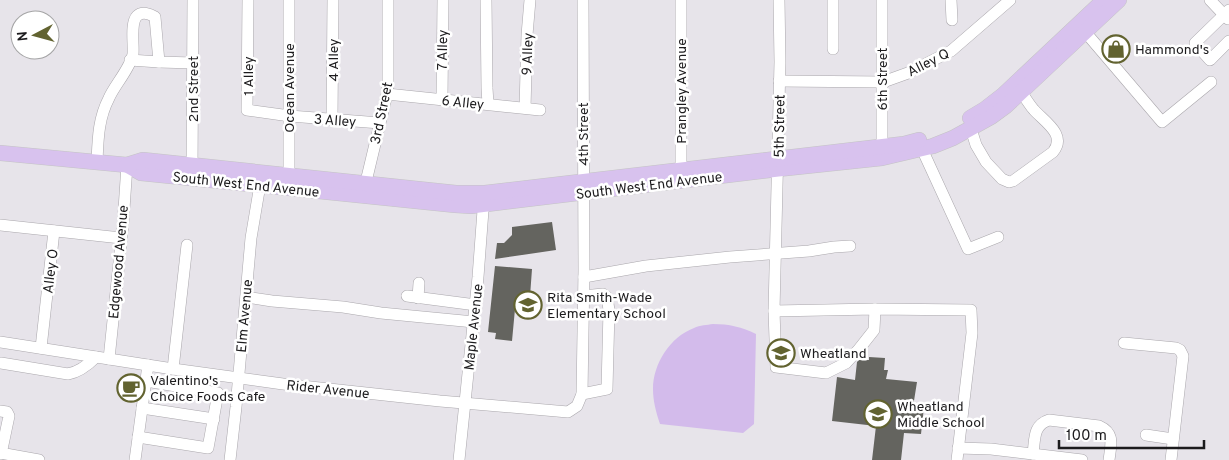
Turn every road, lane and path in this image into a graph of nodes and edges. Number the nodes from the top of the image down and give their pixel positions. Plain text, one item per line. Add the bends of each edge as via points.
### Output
1 (193, 0) edge
2 (248, 0) edge
3 (289, 0) edge
4 (333, 0) edge
5 (388, 0) edge
6 (443, 0) edge
7 (486, 0) edge
8 (530, 0) edge
9 (583, 0) edge
10 (681, 0) edge
11 (778, 0) edge
12 (833, 0) edge
13 (882, 0) edge
14 (951, 0) edge
15 (1104, 0) edge
16 (1119, 0) edge
17 (1210, 0) edge
18 (1006, 4) edge
19 (1227, 15) edge
20 (952, 20) dead end
21 (1082, 28) junction
22 (1229, 41) edge
23 (833, 49) dead end
24 (130, 60) junction
25 (159, 62) junction
26 (193, 63) junction
27 (779, 81) junction
28 (882, 82) junction
29 (1211, 82) dead end
30 (1018, 88) junction
31 (387, 94) junction
32 (442, 99) junction
33 (488, 104) junction
34 (525, 108) junction
35 (540, 110) dead end
36 (290, 116) junction
37 (332, 120) junction
38 (380, 123) junction
39 (971, 129) junction
40 (922, 149) junction
41 (882, 152) junction
42 (0, 153) edge
43 (96, 162) junction
44 (778, 164) junction
45 (127, 166) junction
46 (192, 172) junction
47 (289, 175) junction
48 (681, 175) junction
49 (261, 179) junction
50 (583, 187) junction
51 (364, 189) junction
52 (484, 199) junction
53 (0, 225) edge
54 (54, 231) junction
55 (998, 237) dead end
56 (121, 238) junction
57 (187, 245) dead end
58 (850, 246) dead end
59 (775, 253) junction
60 (584, 277) junction
61 (419, 283) dead end
62 (583, 296) junction
63 (246, 298) junction
64 (476, 305) junction
65 (875, 309) junction
66 (774, 311) junction
67 (474, 322) junction
68 (3, 342) edge
69 (1124, 343) dead end
70 (41, 348) junction
71 (96, 357) junction
72 (109, 359) junction
73 (0, 365) edge
74 (148, 365) junction
75 (173, 369) junction
76 (239, 378) junction
77 (146, 381) junction
78 (582, 394) junction
79 (466, 403) junction
80 (142, 408) junction
81 (0, 411) edge
82 (214, 419) junction
83 (1146, 435) dead end
84 (138, 437) junction
85 (1173, 439) junction
86 (958, 448) junction
87 (1033, 454) junction
88 (4, 456) edge
89 (39, 460) edge
90 (135, 460) edge
91 (230, 460) edge
92 (459, 460) edge
93 (957, 460) edge
94 (1082, 460) edge
95 (1109, 460) edge
96 (1170, 460) edge

1 - 26 street, 2nd Street
2 - 36 street, 1 Alley via 248,110
3 - 36 street, Ocean Avenue
4 - 37 street, 4 Alley
5 - 31 street, 3rd Street
6 - 32 street, 7 Alley
7 - 33 street
8 - 34 street, 9 Alley
9 - 50 street, 4th Street
10 - 48 street, Prangley Avenue
11 - 27 street, 5th Street
12 - 23 street
13 - 28 street, 6th Street
14 - 20 street
15 - 21 main road, South West End Avenue
16 - 21 main road, South West End Avenue
17 - 19 street
18 - 28 street, Alley Q via 951,51
19 - 22 street via 1195,44 1210,60
21 - 29 street via 1162,122
21 - 30 main road, South West End Avenue
24 - 25 street
24 - 25 street via 135,20 142,14 149,14 155,17
24 - 43 street via 109,97 100,121
25 - 26 street
26 - 46 street, 2nd Street
27 - 28 street, Alley Q
27 - 44 street, 5th Street
28 - 41 street, 6th Street
30 - 39 main road, South West End Avenue via 1006,106
30 - 39 street via 1054,130 1058,142 1052,152 1009,182 986,162
30 - 41 main road, South West End Avenue via 948,130
31 - 32 street, 6 Alley
31 - 38 street, 3rd Street
32 - 33 street, 6 Alley
33 - 34 street, 6 Alley
34 - 35 street, 6 Alley
36 - 37 street, 3 Alley
36 - 47 street, Ocean Avenue
37 - 38 street, 3 Alley
38 - 51 street, 3rd Street
39 - 40 main road, South West End Avenue
40 - 41 main road, South West End Avenue
40 - 55 street via 968,249
41 - 44 main road, South West End Avenue
42 - 43 main road, South West End Avenue
43 - 45 main road, South West End Avenue
44 - 48 main road, South West End Avenue
44 - 59 street, 5th Street
45 - 46 main road, South West End Avenue via 143,160
45 - 56 street, Edgewood Avenue
46 - 49 main road, South West End Avenue
47 - 49 main road, South West End Avenue
47 - 51 main road, South West End Avenue
48 - 50 main road, South West End Avenue
49 - 51 main road, South West End Avenue
49 - 63 street, Elm Avenue via 251,238
50 - 52 main road, South West End Avenue
50 - 60 street, 4th Street
51 - 52 main road, South West End Avenue via 455,205
52 - 64 street, Maple Avenue
53 - 54 street
54 - 56 street, Alley O
54 - 70 street, Alley O
56 - 72 street, Edgewood Avenue
57 - 75 street
58 - 59 street
59 - 60 street via 646,266
59 - 66 street, 5th Street
60 - 62 street, 4th Street
61 - 64 street via 413,297
62 - 78 street, 4th Street
62 - 78 street via 603,294 607,297 609,310 607,388
63 - 67 street
63 - 76 street, Elm Avenue
64 - 67 street, Maple Avenue
65 - 66 street
65 - 66 street, 5th Street via 874,330 859,350 846,363 826,372 776,367
65 - 86 street via 971,310 972,333
67 - 79 street, Maple Avenue
68 - 70 street, Rider Avenue
68 - 73 street
69 - 85 street via 1180,350 1183,356
70 - 71 street, Rider Avenue
71 - 72 street, Rider Avenue
71 - 73 street via 82,369 68,374
72 - 74 street, Rider Avenue
74 - 75 street, Rider Avenue
74 - 77 street
75 - 76 street, Rider Avenue
76 - 79 street, Rider Avenue
76 - 91 street, Elm Avenue
77 - 80 street
77 - 82 street via 218,393
78 - 79 street, Rider Avenue via 577,406 568,412
79 - 92 street, Maple Avenue
80 - 82 street
80 - 84 street
81 - 88 street via 7,412 9,416
82 - 84 street via 208,448
83 - 85 street
84 - 90 street
85 - 96 street
86 - 87 street
86 - 93 street
87 - 94 street
87 - 95 street via 1038,426 1050,420 1106,428 1112,441
88 - 89 street

